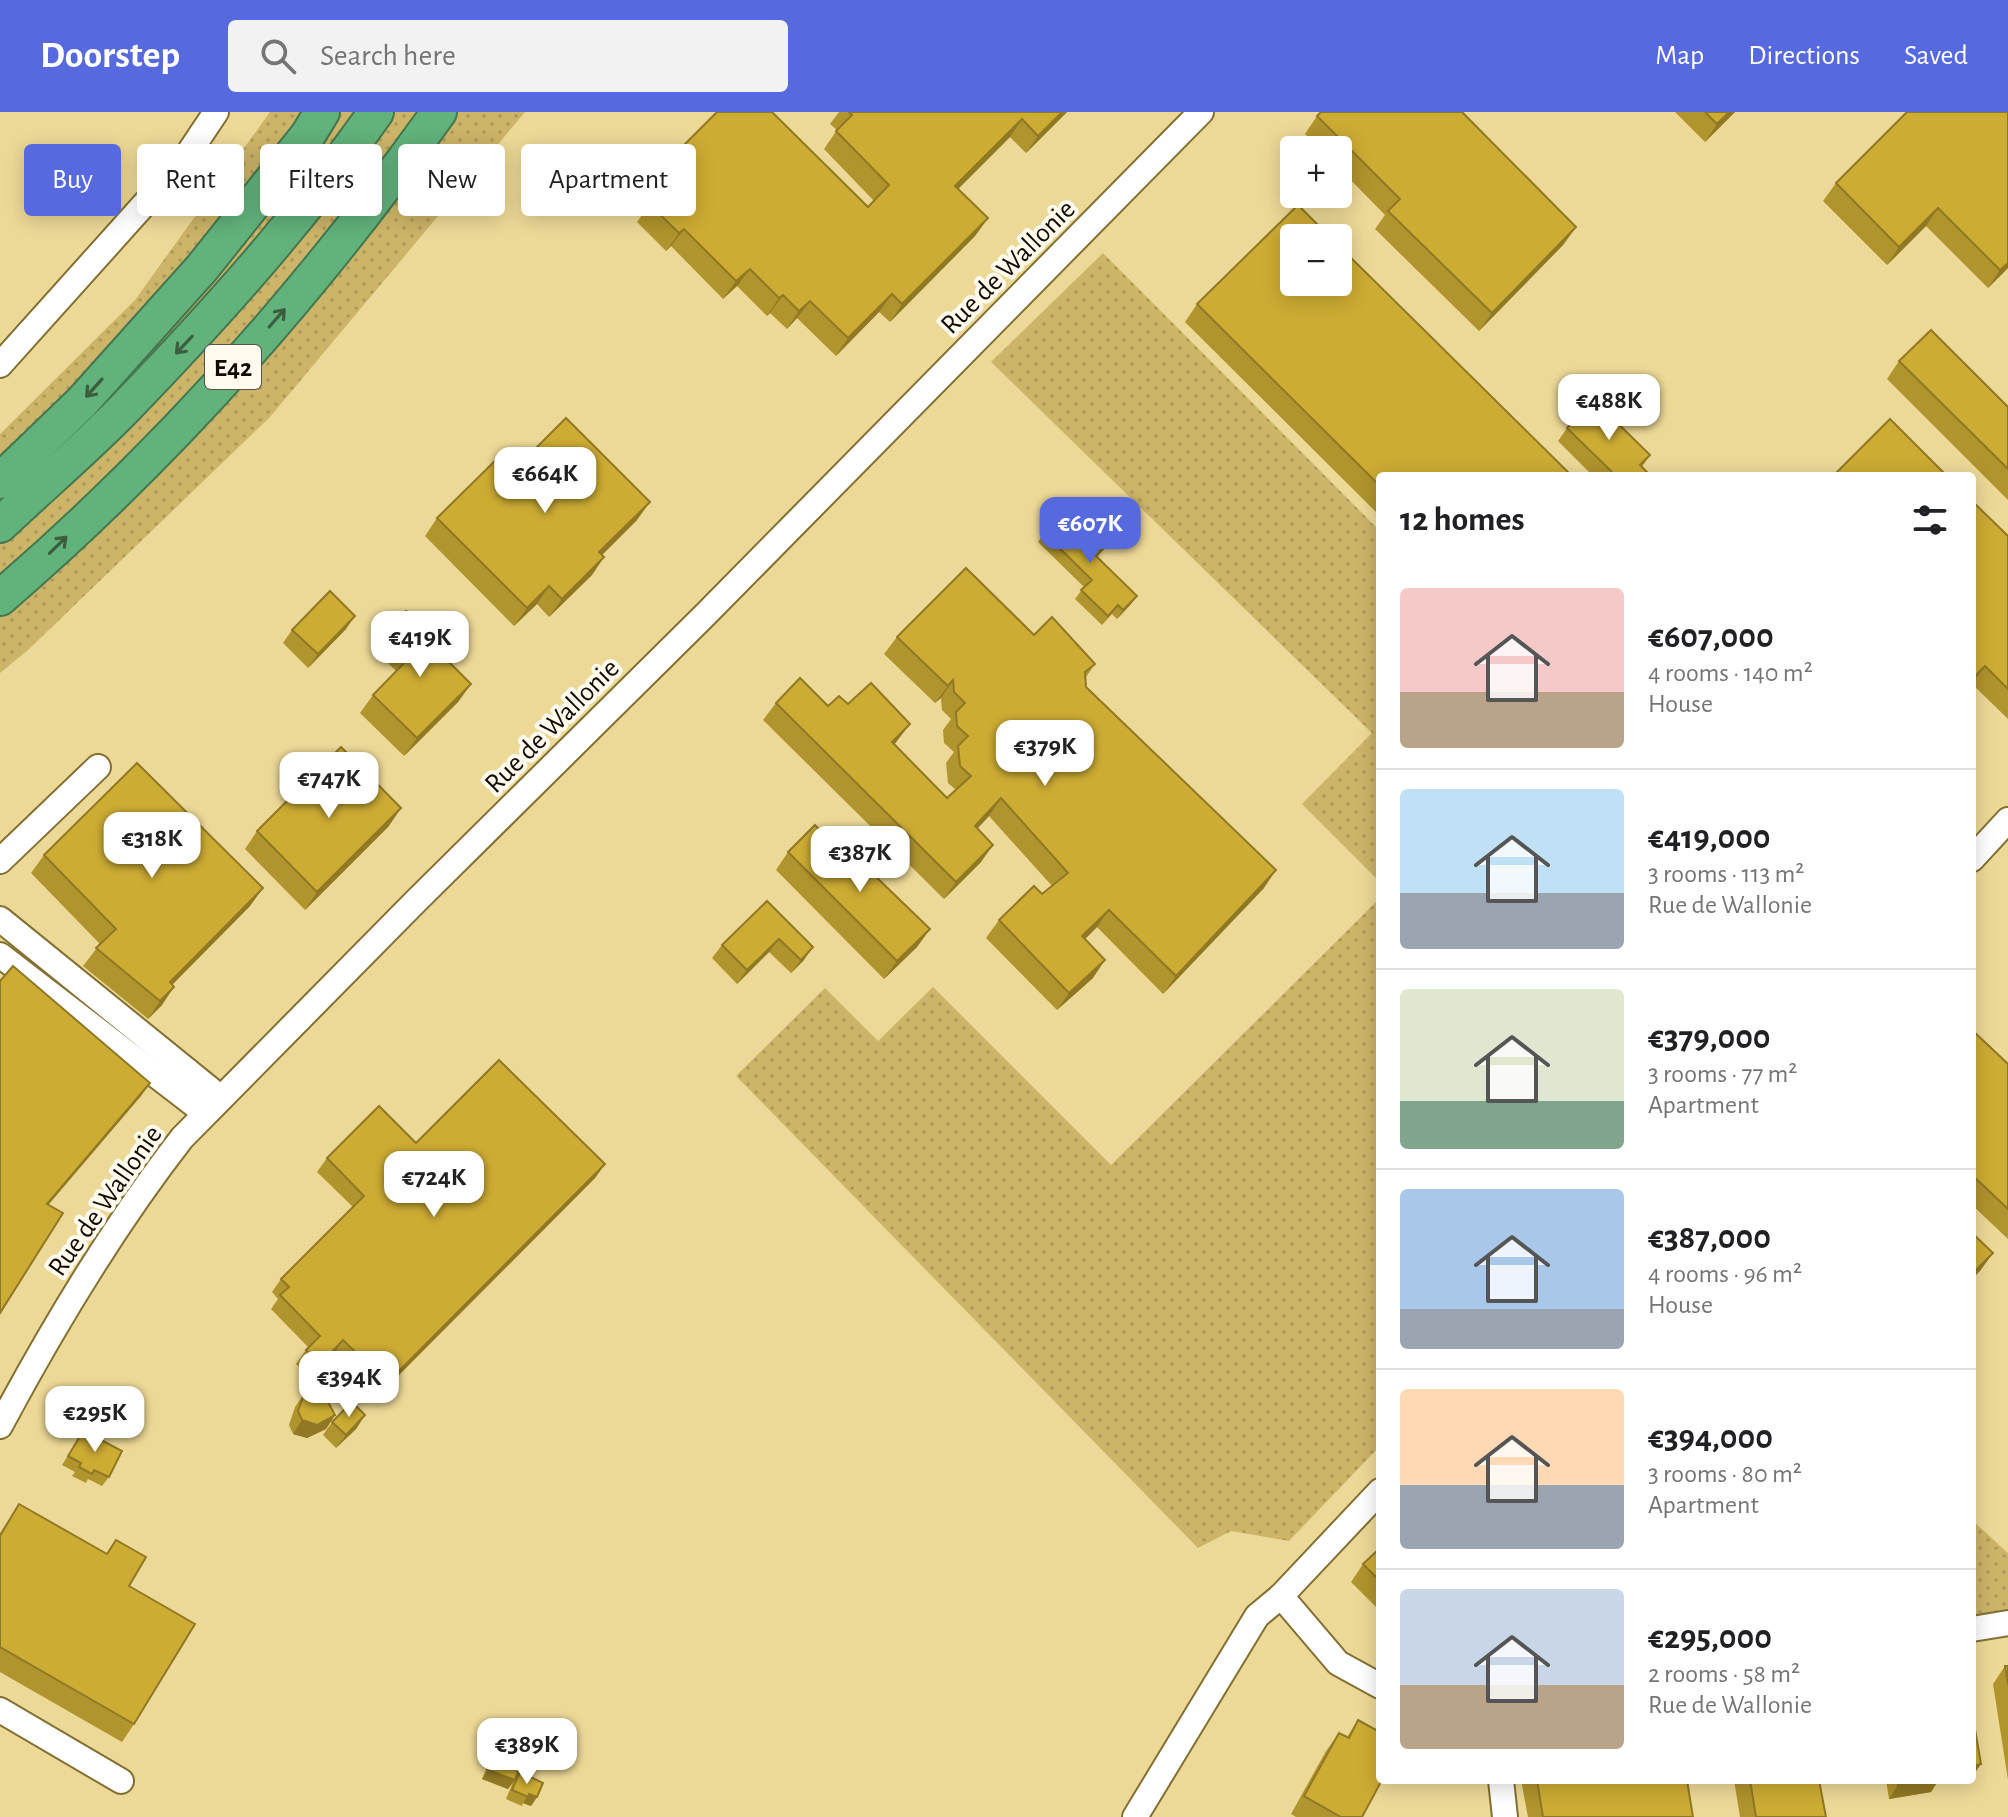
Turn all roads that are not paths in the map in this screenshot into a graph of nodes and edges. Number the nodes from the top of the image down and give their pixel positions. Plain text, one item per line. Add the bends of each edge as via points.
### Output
1 (216, 112) edge
2 (322, 112) edge
3 (376, 112) edge
4 (439, 112) edge
5 (1201, 112) edge
6 (0, 365) edge
7 (0, 481) edge
8 (0, 525) edge
9 (0, 598) edge
10 (98, 767) dead end
11 (2008, 820) edge
12 (1976, 855) edge
13 (0, 861) edge
14 (0, 919) edge
15 (0, 955) edge
16 (213, 1105) junction
17 (0, 1426) edge
18 (1376, 1495) edge
19 (1281, 1596) junction
20 (2008, 1623) edge
21 (1976, 1628) edge
22 (1376, 1684) edge
23 (0, 1710) edge
24 (121, 1781) dead end
25 (1501, 1784) edge
26 (1135, 1817) edge
27 (1505, 1817) edge

1 - 6 street via 184,160
2 -> 7 highway via 202,268 82,402
3 -> 8 highway, E42 via 283,235 203,324 123,411
9 -> 4 highway, E42 via 160,446 241,359 396,173
5 - 16 street, Rue de Wallonie
10 - 13 street
11 - 12 street
14 - 16 street
15 - 16 street
16 - 17 street, Rue de Wallonie via 122,1220 48,1336
18 - 19 street
19 - 22 street via 1338,1663
19 - 26 street via 1257,1616
20 - 21 street
23 - 24 street
25 - 27 street

